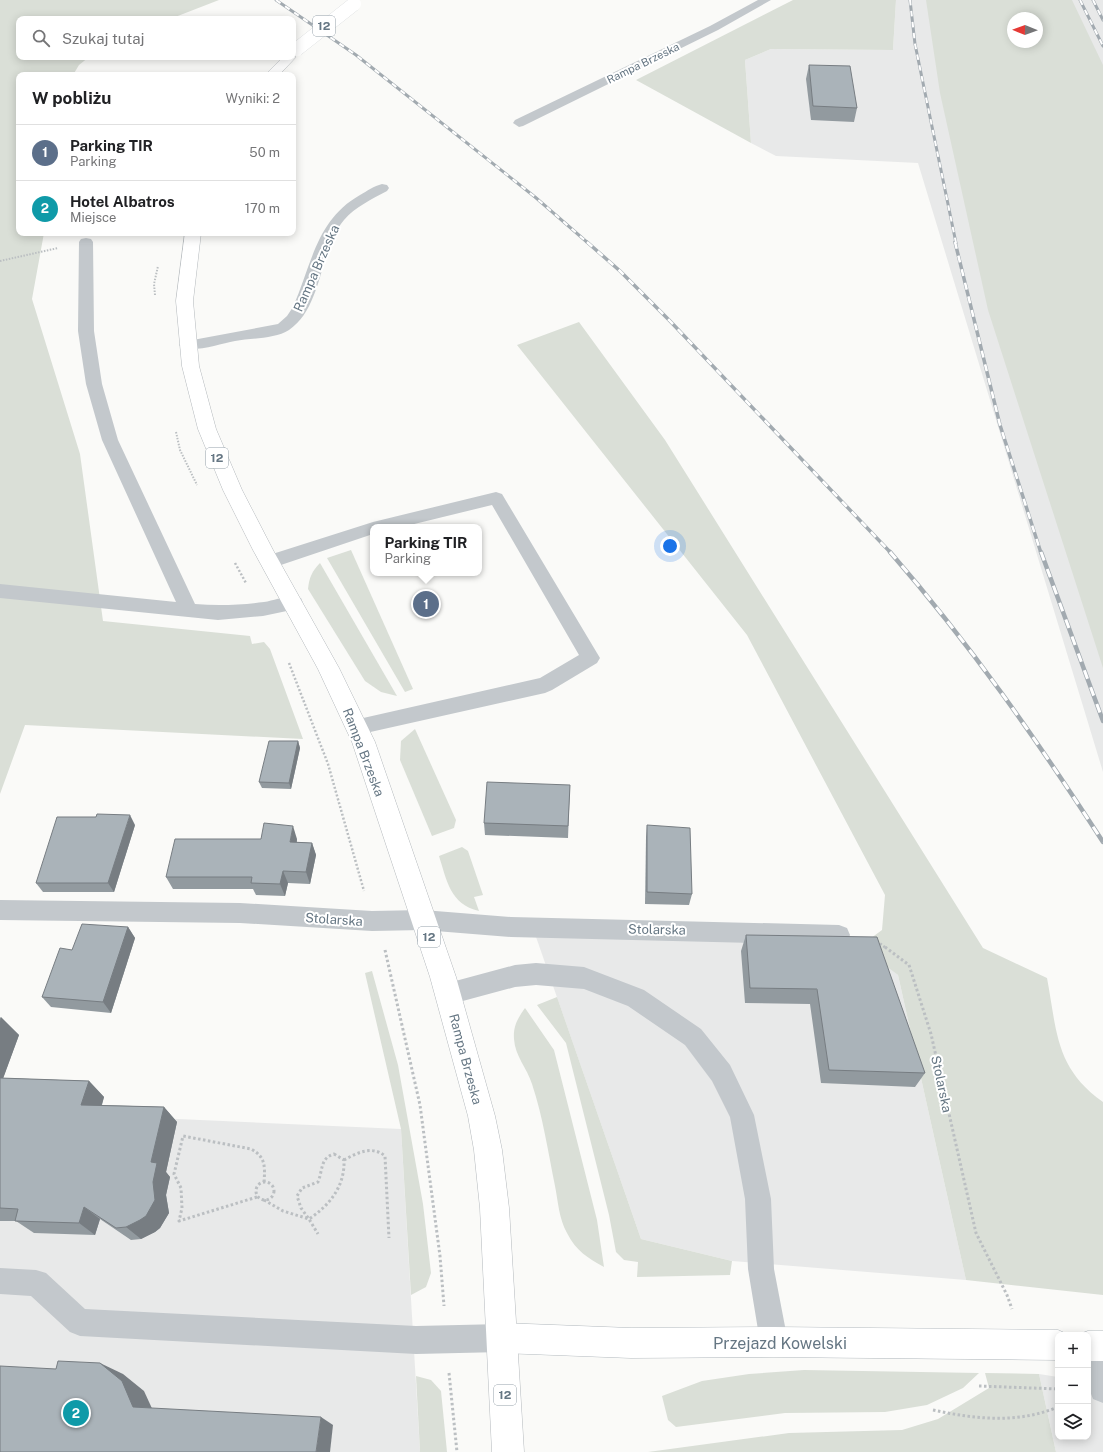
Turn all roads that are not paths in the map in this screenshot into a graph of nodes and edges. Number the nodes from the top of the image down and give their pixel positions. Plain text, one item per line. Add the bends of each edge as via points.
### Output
1 (766, 0) edge
2 (357, 2) edge
3 (296, 50) edge
4 (286, 60) edge
5 (275, 72) edge
6 (519, 123) dead end
7 (382, 188) dead end
8 (192, 236) edge
9 (86, 242) road end
10 (187, 345) junction
11 (390, 524) edge
12 (370, 529) edge
13 (269, 562) junction
14 (0, 591) edge
15 (294, 603) junction
16 (189, 610) junction
17 (357, 727) junction
18 (0, 910) edge
19 (423, 920) junction
20 (839, 935) edge
21 (448, 994) junction
22 (0, 1281) edge
23 (502, 1338) junction
24 (774, 1342) junction
25 (1055, 1345) edge
26 (1093, 1346) edge
27 (1103, 1389) edge
28 (508, 1452) edge

1 - 6 lane, Rampa Brzeska
2 - 3 main road, 12, bridge
4 - 5 main road, 12
7 - 10 lane, Rampa Brzeska via 339,217 328,235 294,318 270,331
8 - 10 main road, 12 via 184,293
9 - 16 lane via 86,331 94,384 110,440
10 - 13 main road, Rampa Brzeska / 12 via 200,408 211,445
11 - 17 lane via 496,498 590,658 545,685
12 - 13 lane
13 - 15 main road, Rampa Brzeska / 12
14 - 16 lane
15 - 16 lane via 218,613
15 - 17 main road, Rampa Brzeska / 12
17 - 19 main road, Rampa Brzeska / 12
18 - 19 lane, Stolarska via 240,913 372,921
19 - 20 lane, Stolarska via 511,927
19 - 21 main road, Rampa Brzeska / 12
21 - 23 main road, Rampa Brzeska / 12 via 484,1130 497,1250
21 - 24 lane via 515,976 536,974 584,978 636,998 693,1037 721,1073 742,1115 758,1199 762,1269
22 - 23 lane via 36,1283 80,1322 446,1340
23 - 24 main road, Przejazd Kowelski via 631,1344
23 - 28 main road, Rampa Brzeska / 12
24 - 25 main road, Przejazd Kowelski
26 - 27 lane

